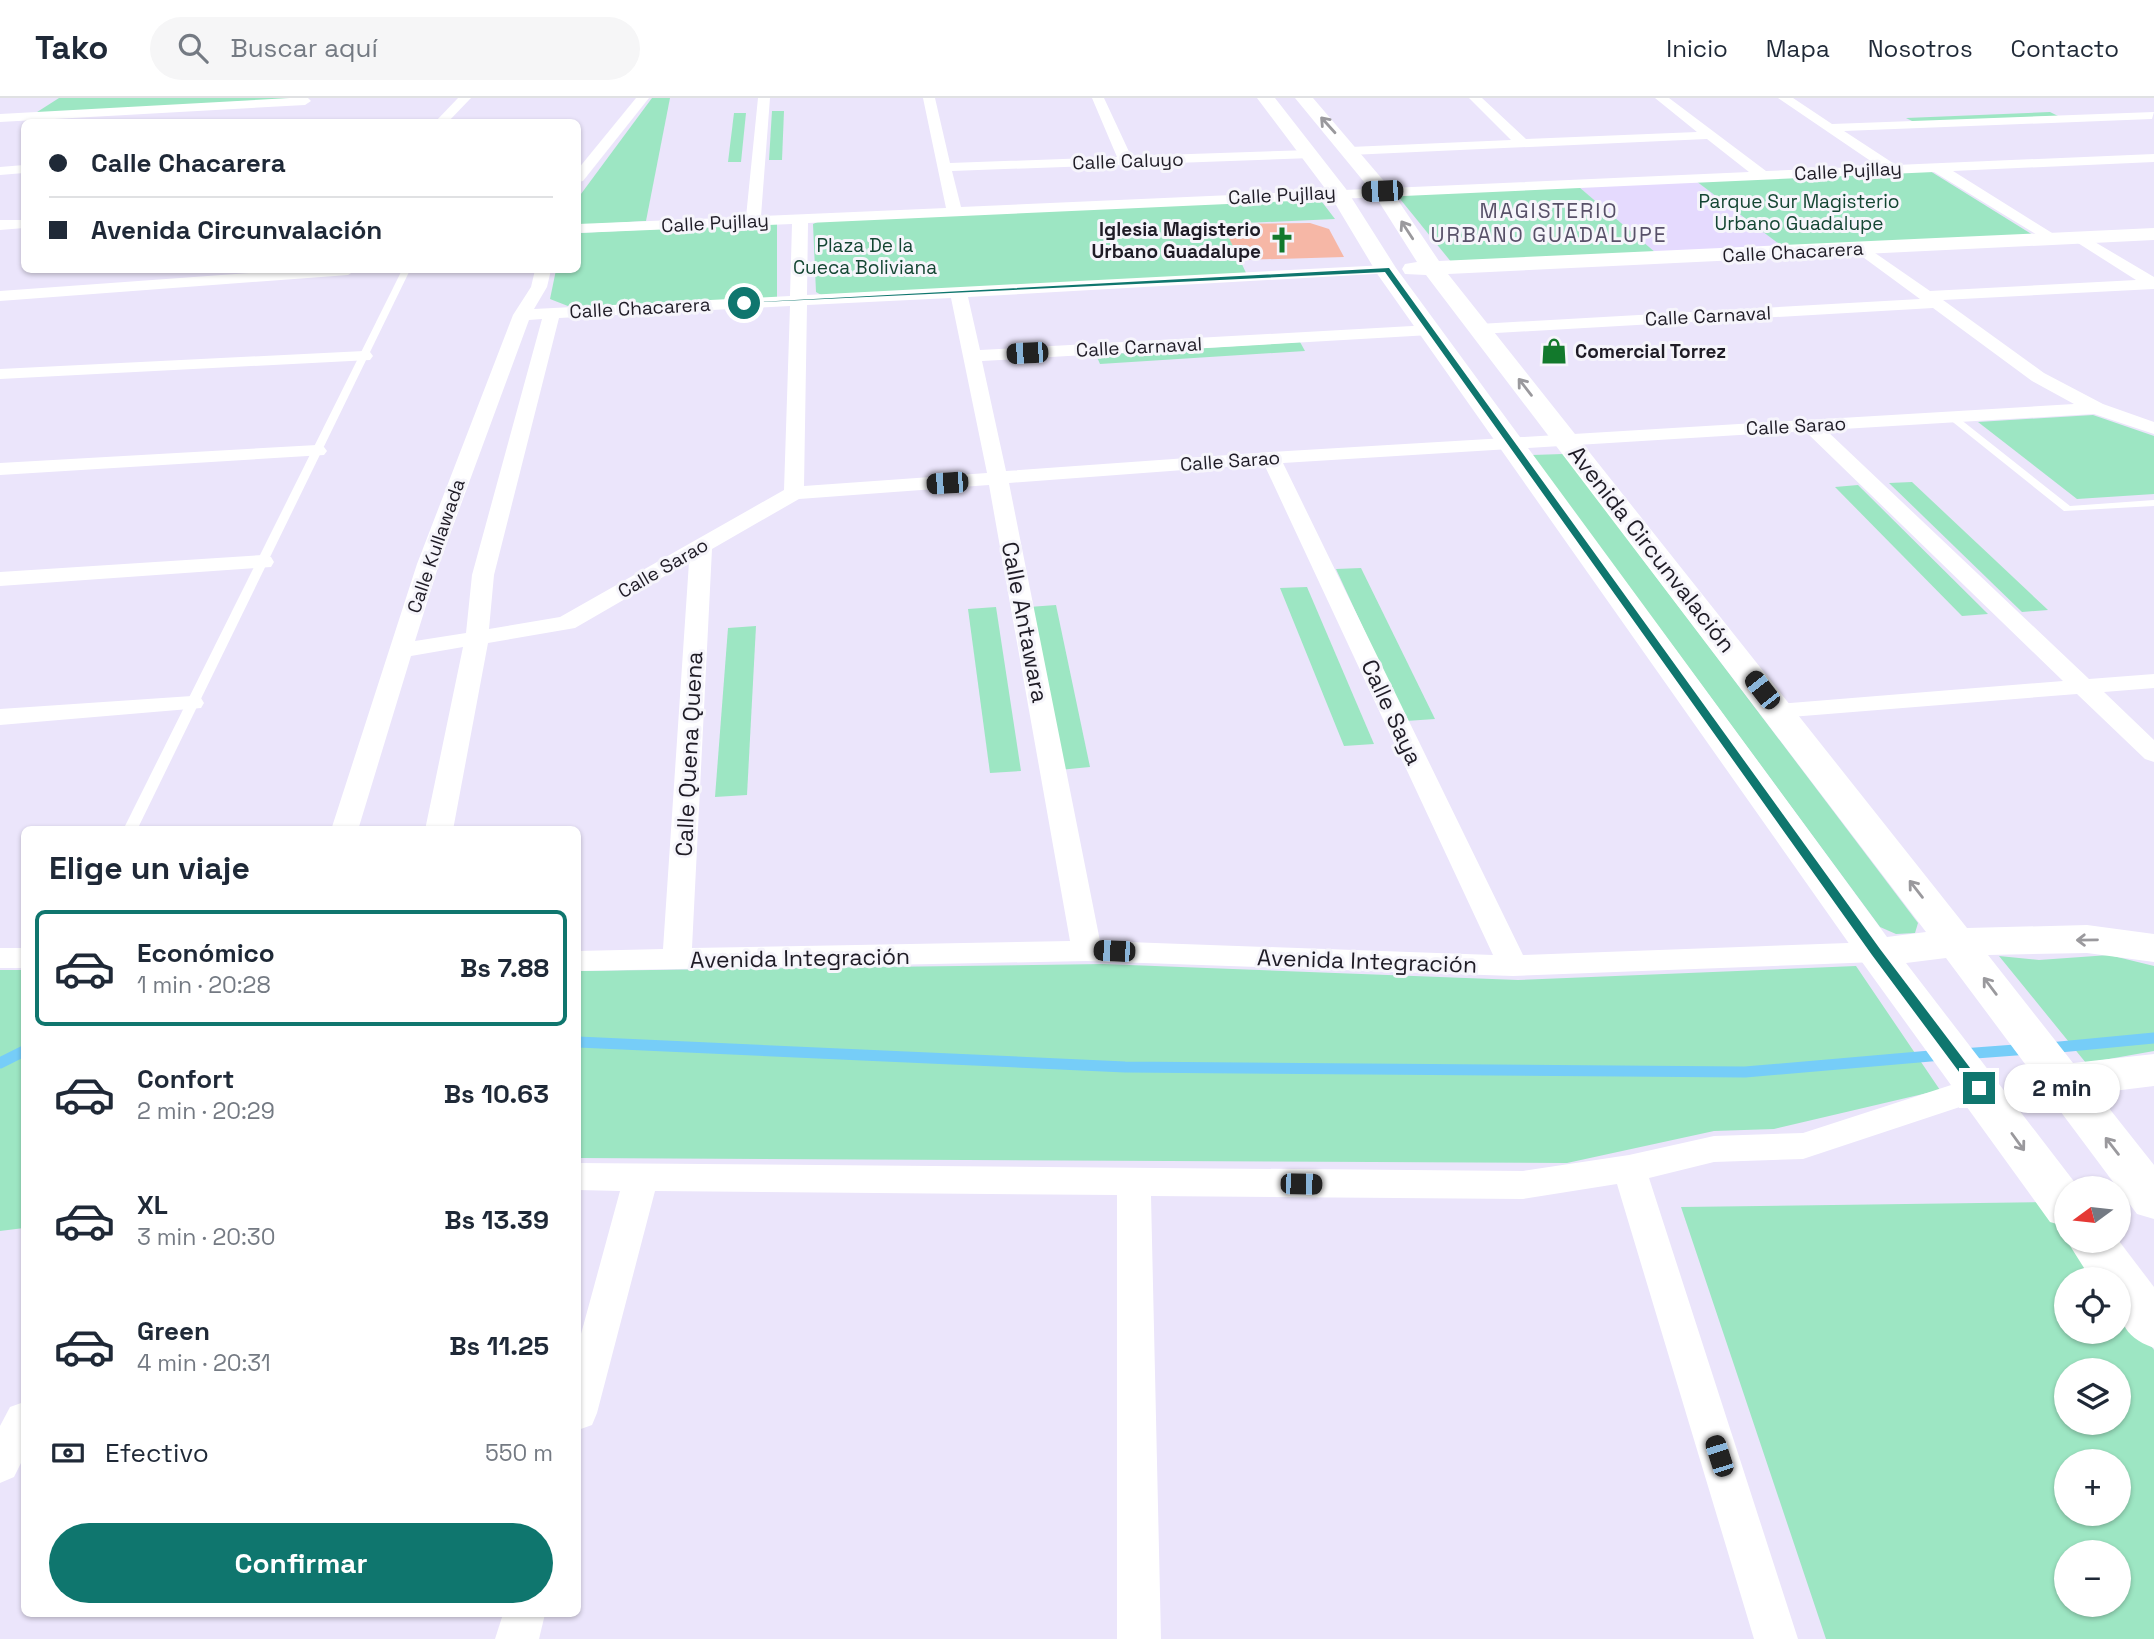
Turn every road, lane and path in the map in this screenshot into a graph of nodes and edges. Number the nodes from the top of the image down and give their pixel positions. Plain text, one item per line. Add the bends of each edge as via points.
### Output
1 (46, 98) edge
2 (465, 98) edge
3 (643, 98) edge
4 (764, 98) edge
5 (929, 98) edge
6 (1098, 98) edge
7 (1266, 98) edge
8 (1304, 98) edge
9 (1475, 98) edge
10 (1661, 98) edge
11 (1784, 98) edge
12 (307, 100) edge
13 (2119, 100) dead end
14 (284, 115) dead end
15 (2153, 116) edge
16 (18, 117) junction
17 (0, 118) edge
18 (444, 119) edge
19 (0, 125) edge
20 (1830, 128) junction
21 (1710, 135) junction
22 (1523, 144) junction
23 (1350, 151) junction
24 (1311, 154) junction
25 (2154, 158) edge
26 (1126, 160) junction
27 (944, 167) junction
28 (1936, 167) junction
29 (21, 169) edge
30 (1892, 169) junction
31 (0, 171) edge
32 (581, 174) edge
33 (1762, 175) junction
34 (1382, 191) junction
35 (1339, 193) junction
36 (954, 211) junction
37 (800, 219) junction
38 (753, 220) junction
39 (21, 224) edge
40 (0, 225) edge
41 (581, 229) edge
42 (2154, 234) edge
43 (2078, 238) junction
44 (2052, 239) junction
45 (1862, 249) junction
46 (1432, 268) junction
47 (1386, 270) junction
48 (290, 273) edge
49 (405, 273) edge
50 (542, 273) edge
51 (35, 276) dead end
52 (2154, 284) edge
53 (958, 294) junction
54 (1, 296) edge
55 (798, 300) junction
56 (1932, 300) junction
57 (552, 312) junction
58 (522, 314) junction
59 (1479, 328) junction
60 (1430, 330) junction
61 (365, 356) junction
62 (973, 356) junction
63 (0, 374) edge
64 (2096, 408) junction
65 (1952, 417) junction
66 (1809, 425) junction
67 (2154, 428) edge
68 (1567, 440) junction
69 (1512, 445) junction
70 (317, 451) junction
71 (1271, 458) junction
72 (0, 470) edge
73 (999, 479) junction
74 (794, 494) junction
75 (2154, 503) edge
76 (701, 547) junction
77 (263, 562) junction
78 (0, 579) edge
79 (477, 638) junction
80 (400, 651) junction
81 (2154, 681) edge
82 (2084, 687) junction
83 (192, 702) junction
84 (1779, 711) junction
85 (0, 717) edge
86 (2154, 754) edge
87 (132, 826) edge
88 (345, 826) edge
89 (440, 826) edge
90 (1958, 943) junction
91 (2154, 948) edge
92 (1087, 951) junction
93 (1876, 952) junction
94 (0, 958) edge
95 (21, 958) edge
96 (581, 961) edge
97 (677, 961) junction
98 (1513, 966) junction
99 (2043, 1056) junction
100 (1962, 1065) junction
101 (2154, 1070) edge
102 (1629, 1168) junction
103 (581, 1177) edge
104 (641, 1178) junction
105 (1134, 1182) junction
106 (2054, 1190) edge
107 (2154, 1200) edge
108 (2100, 1253) edge
109 (2154, 1326) edge
110 (581, 1402) edge
111 (21, 1426) edge
112 (0, 1464) edge
113 (523, 1617) edge
114 (517, 1639) edge
115 (1139, 1639) edge
116 (1776, 1639) edge

1 - 16 street
2 - 18 street
3 - 32 street
4 - 38 street
5 - 27 street
6 - 26 street
7 - 24 main road, Avenida Circunvalación
23 -> 8 main road, Avenida Circunvalación
9 - 22 street
10 - 21 street
11 - 20 street
12 - 14 street
12 - 16 street
13 - 15 street
15 - 20 street
16 - 17 street
16 - 19 street
20 - 30 street
21 - 22 street
21 - 33 street
22 - 23 street
23 - 34 main road, Avenida Circunvalación
24 - 26 street, Calle Caluyo
24 - 35 main road, Avenida Circunvalación
25 - 28 street, Calle Pujllay
26 - 27 street, Calle Caluyo
27 - 36 street
28 - 30 street, Calle Pujllay
28 - 44 street
29 - 31 street
30 - 33 street, Calle Pujllay
33 - 34 street, Calle Pujllay
34 - 35 street, Calle Pujllay
46 -> 34 main road, Avenida Circunvalación
35 - 36 street, Calle Pujllay
35 - 47 main road, Avenida Circunvalación
36 - 37 street, Calle Pujllay
37 - 38 street, Calle Pujllay
37 - 55 street
38 - 41 street, Calle Pujllay
39 - 40 street
42 - 43 main road, Calle Chacarera
43 - 44 main road, Calle Chacarera
43 - 52 street
44 - 45 main road, Calle Chacarera
45 - 46 main road, Calle Chacarera
45 - 56 street
46 - 47 main road, Calle Chacarera
46 - 59 main road, Avenida Circunvalación
47 - 53 street, Calle Chacarera
47 - 60 main road, Avenida Circunvalación
48 - 54 street
49 - 61 lane
50 - 58 street, Calle Kullawada
51 - 54 street
52 - 56 street, Calle Carnaval
53 - 55 street, Calle Chacarera
53 - 62 street, Calle Antawara
55 - 57 street, Calle Chacarera
55 - 74 street
56 - 59 street, Calle Carnaval
56 - 64 street via 2038,377
57 - 58 street, Calle Chacarera
57 - 79 street via 483,575
58 - 80 street, Calle Kullawada
68 -> 59 main road, Avenida Circunvalación
60 - 62 street, Calle Carnaval
60 - 69 main road, Avenida Circunvalación
61 - 63 street
61 - 70 lane
62 - 73 street, Calle Antawara
64 - 65 street, Calle Sarao
64 - 67 street
65 - 66 street, Calle Sarao
65 - 75 lane via 2068,509
66 - 68 street, Calle Sarao
66 - 82 street
68 - 69 street, Calle Sarao
68 - 84 main road, Avenida Circunvalación
69 - 71 street, Calle Sarao
69 - 93 main road, Avenida Circunvalación
70 - 72 street
70 - 77 lane
71 - 73 street, Calle Sarao
71 - 98 street, Calle Saya
73 - 74 street, Calle Sarao
73 - 92 street, Calle Antawara
74 - 76 street, Calle Sarao
76 - 79 street, Calle Sarao via 567,623
76 - 97 street, Calle Quena Quena
77 - 78 street
77 - 83 lane
79 - 80 street, Calle Sarao
79 - 89 street
80 - 88 street, Calle Kullawada
81 - 82 street
82 - 84 street
82 - 86 street
83 - 85 street
83 - 87 lane
90 -> 84 main road, Avenida Circunvalación
91 -> 90 main road, Avenida Integración via 2114,939
90 - 93 main road, Avenida Integración
99 -> 90 main road, Avenida Circunvalación
92 - 97 street, Avenida Integración
92 - 98 street, Avenida Integración
93 - 98 street, Avenida Integración
93 - 100 main road, Avenida Circunvalación
94 - 95 street
96 - 97 street, Avenida Integración
99 - 101 main road
107 -> 99 main road, Avenida Circunvalación
100 - 102 street via 1803,1146 1714,1149
100 -> 106 main road, Avenida Circunvalación
102 - 105 street via 1523,1185
102 - 116 street
103 - 104 street
104 - 105 street
104 - 110 street
105 - 115 street
108 - 109 main road
111 - 112 street
113 - 114 street

